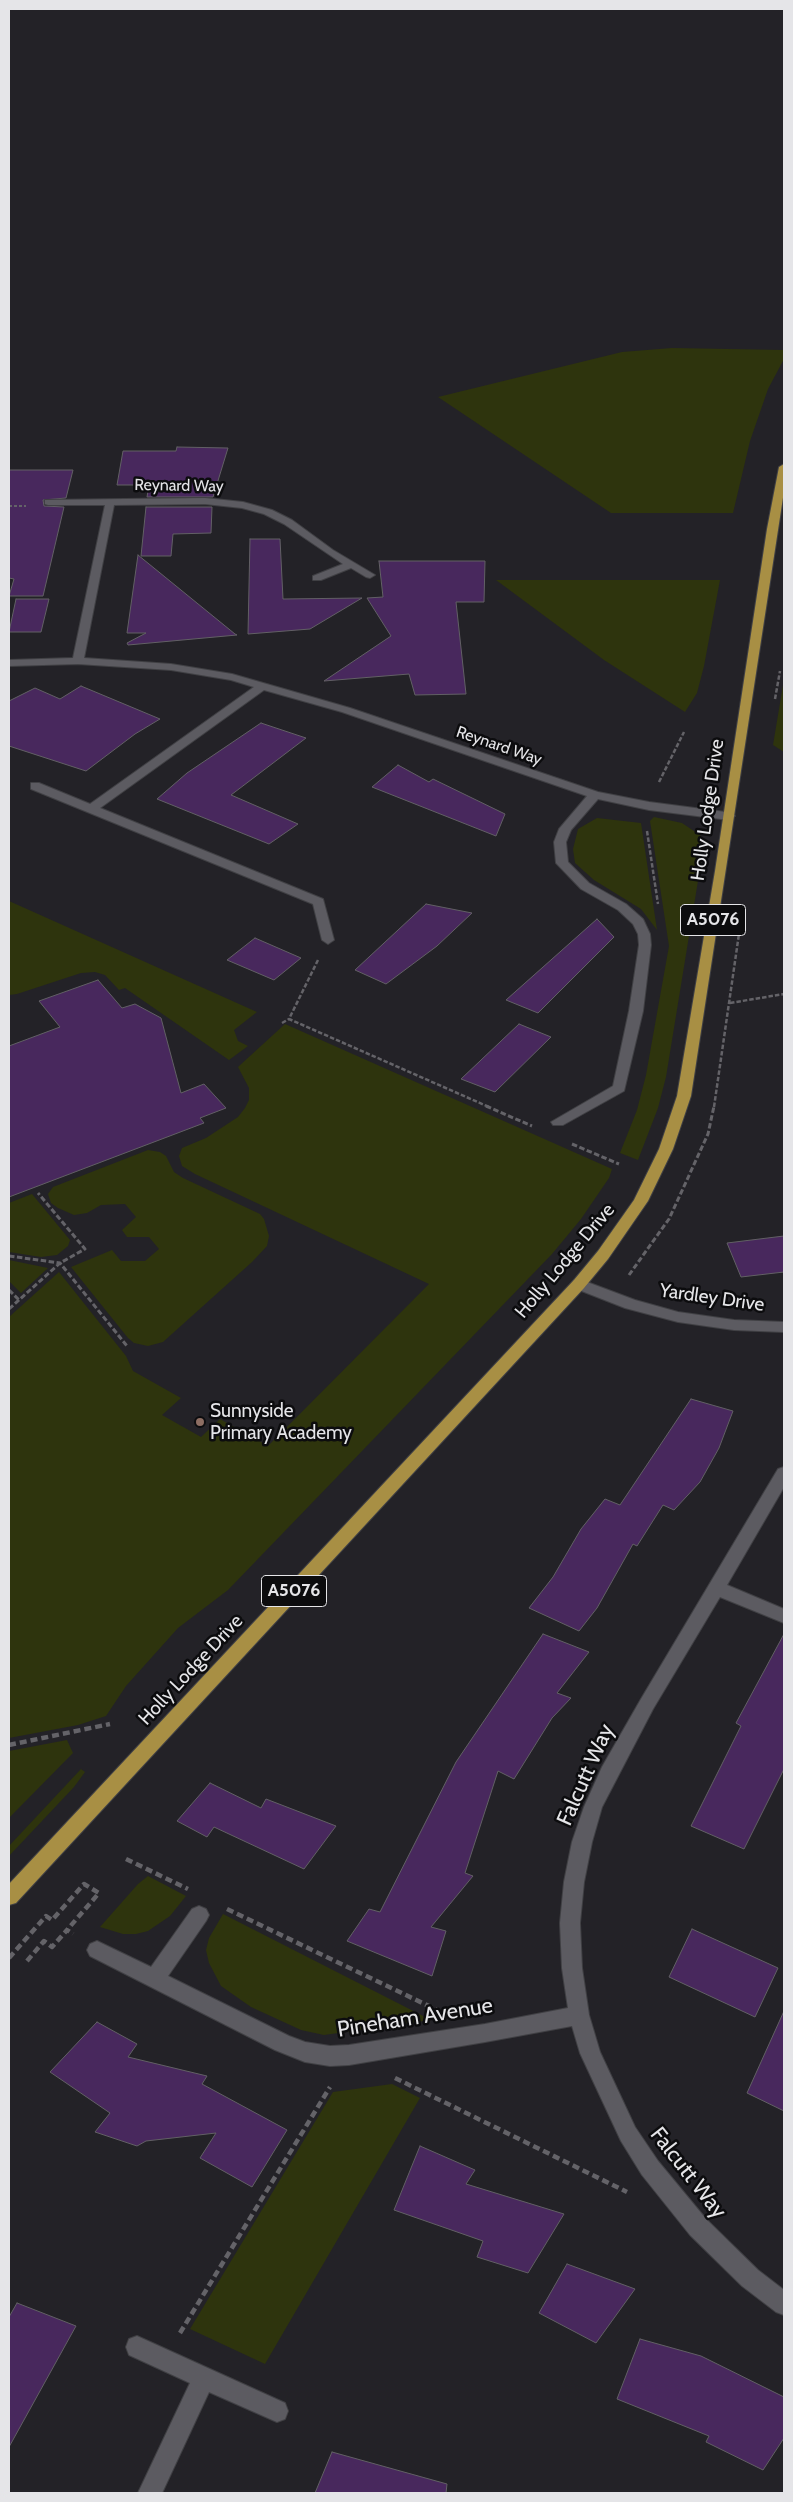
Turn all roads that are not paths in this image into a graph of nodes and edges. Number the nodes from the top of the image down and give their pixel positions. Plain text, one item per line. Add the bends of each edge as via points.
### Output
1 (784, 467) edge
2 (48, 502) dead end
3 (110, 502) junction
4 (350, 565) junction
5 (370, 575) dead end
6 (317, 578) dead end
7 (78, 661) junction
8 (9, 663) edge
9 (264, 685) junction
10 (35, 786) dead end
11 (595, 795) junction
12 (91, 809) junction
13 (729, 816) junction
14 (328, 940) road end
15 (558, 1122) dead end
16 (579, 1284) junction
17 (784, 1327) edge
18 (784, 1473) edge
19 (717, 1588) junction
20 (784, 1616) edge
21 (9, 1897) edge
22 (198, 1915) dead end
23 (96, 1950) road end
24 (154, 1980) junction
25 (579, 2016) junction
26 (784, 2304) edge
27 (137, 2347) dead end
28 (204, 2378) junction
29 (277, 2411) dead end
30 (150, 2493) edge

1 - 13 main road, Holly Lodge Drive / A5076
2 - 3 street, Reynard Way
3 - 4 street, Reynard Way via 219,502 254,507 288,522
3 - 7 street, Reynard Way
4 - 5 street, Reynard Way
4 - 6 street
7 - 8 street, Reynard Way
7 - 9 street, Reynard Way via 172,668
9 - 11 street, Reynard Way
9 - 12 street
10 - 12 street
11 - 13 street, Reynard Way via 649,806
11 - 15 street via 564,829 560,842 562,863 572,876 622,907 638,922 645,945 636,1011 619,1088
12 - 14 street via 319,902
13 - 16 main road, Holly Lodge Drive / A5076 via 689,1067 674,1129 641,1201
16 - 17 street, Yardley Drive via 630,1304 678,1317 734,1325
16 - 21 main road, Holly Lodge Drive / A5076
18 - 19 street, Falcutt Way
19 - 20 street
19 - 25 street, Falcutt Way via 647,1704 593,1807 574,1882 570,1923
22 - 24 street
23 - 24 street, Pineham Avenue
24 - 25 street, Pineham Avenue via 282,2044 330,2056
25 - 26 street, Falcutt Way via 608,2096 650,2168 710,2240 750,2278
27 - 28 street
28 - 29 street
28 - 30 street

